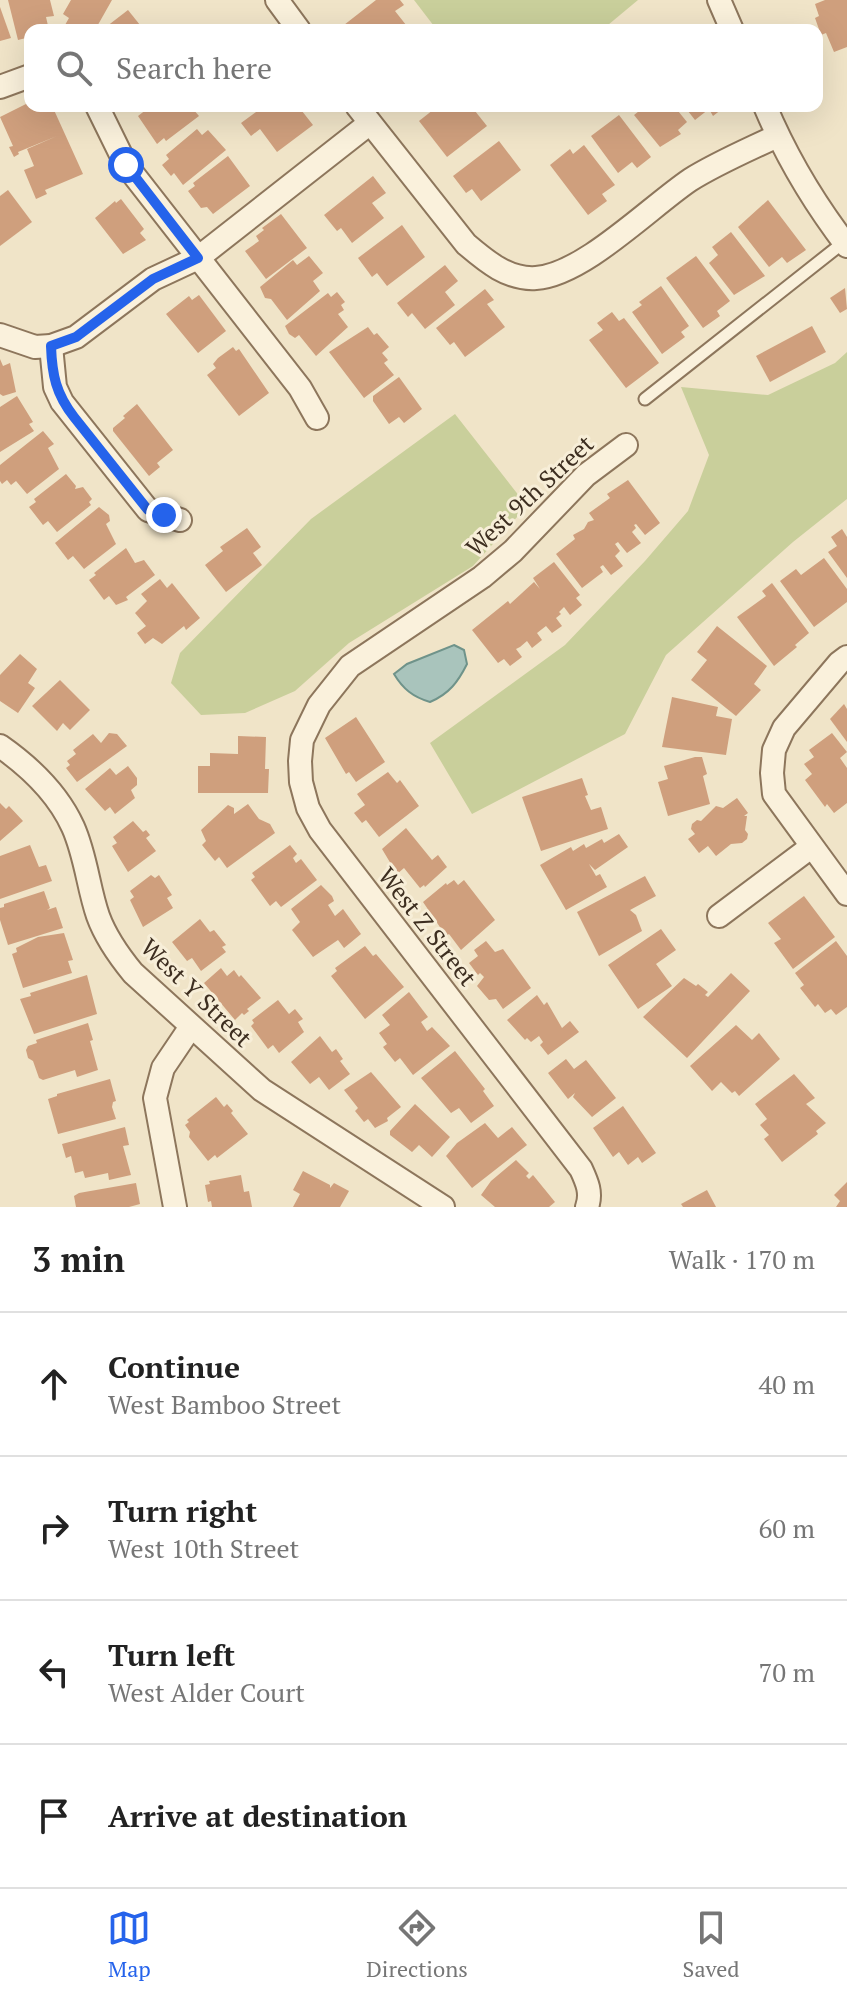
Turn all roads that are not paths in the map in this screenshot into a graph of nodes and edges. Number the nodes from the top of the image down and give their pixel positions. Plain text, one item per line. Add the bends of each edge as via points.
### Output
1 (277, 0) edge
2 (719, 0) edge
3 (295, 24) edge
4 (729, 24) edge
5 (24, 78) edge
6 (0, 87) edge
7 (100, 112) edge
8 (767, 112) edge
9 (364, 114) edge
10 (777, 136) junction
11 (845, 244) edge
12 (198, 258) junction
13 (0, 335) edge
14 (51, 346) junction
15 (645, 399) dead end
16 (317, 418) dead end
17 (626, 445) dead end
18 (180, 520) dead end
19 (847, 657) edge
20 (350, 666) joint
21 (0, 746) edge
22 (811, 847) junction
23 (847, 894) edge
24 (719, 916) dead end
25 (190, 1028) junction
26 (175, 1207) edge
27 (443, 1207) edge
28 (587, 1207) edge

1 - 3 street
2 - 4 street
5 - 6 street
7 - 12 street via 126,165
8 - 10 street
9 - 10 street via 466,244 510,275 536,278 587,257 691,180
9 - 12 street
10 - 11 street
11 - 15 lane
12 - 14 street via 153,279 76,337
12 - 16 street via 300,388
13 - 14 street via 35,347
14 - 18 street via 62,402 148,510
17 - 20 street, West 9th Street via 586,475 482,577
19 - 22 street via 784,728 774,750 774,794
20 - 28 street, West Z Street via 319,705 302,740 301,782 308,808 581,1169 588,1184
21 - 25 street, West Y Street via 38,777 73,826 98,916 119,956
22 - 23 street
22 - 24 street
25 - 26 street via 163,1068 155,1098
25 - 27 street, West Y Street via 262,1090

